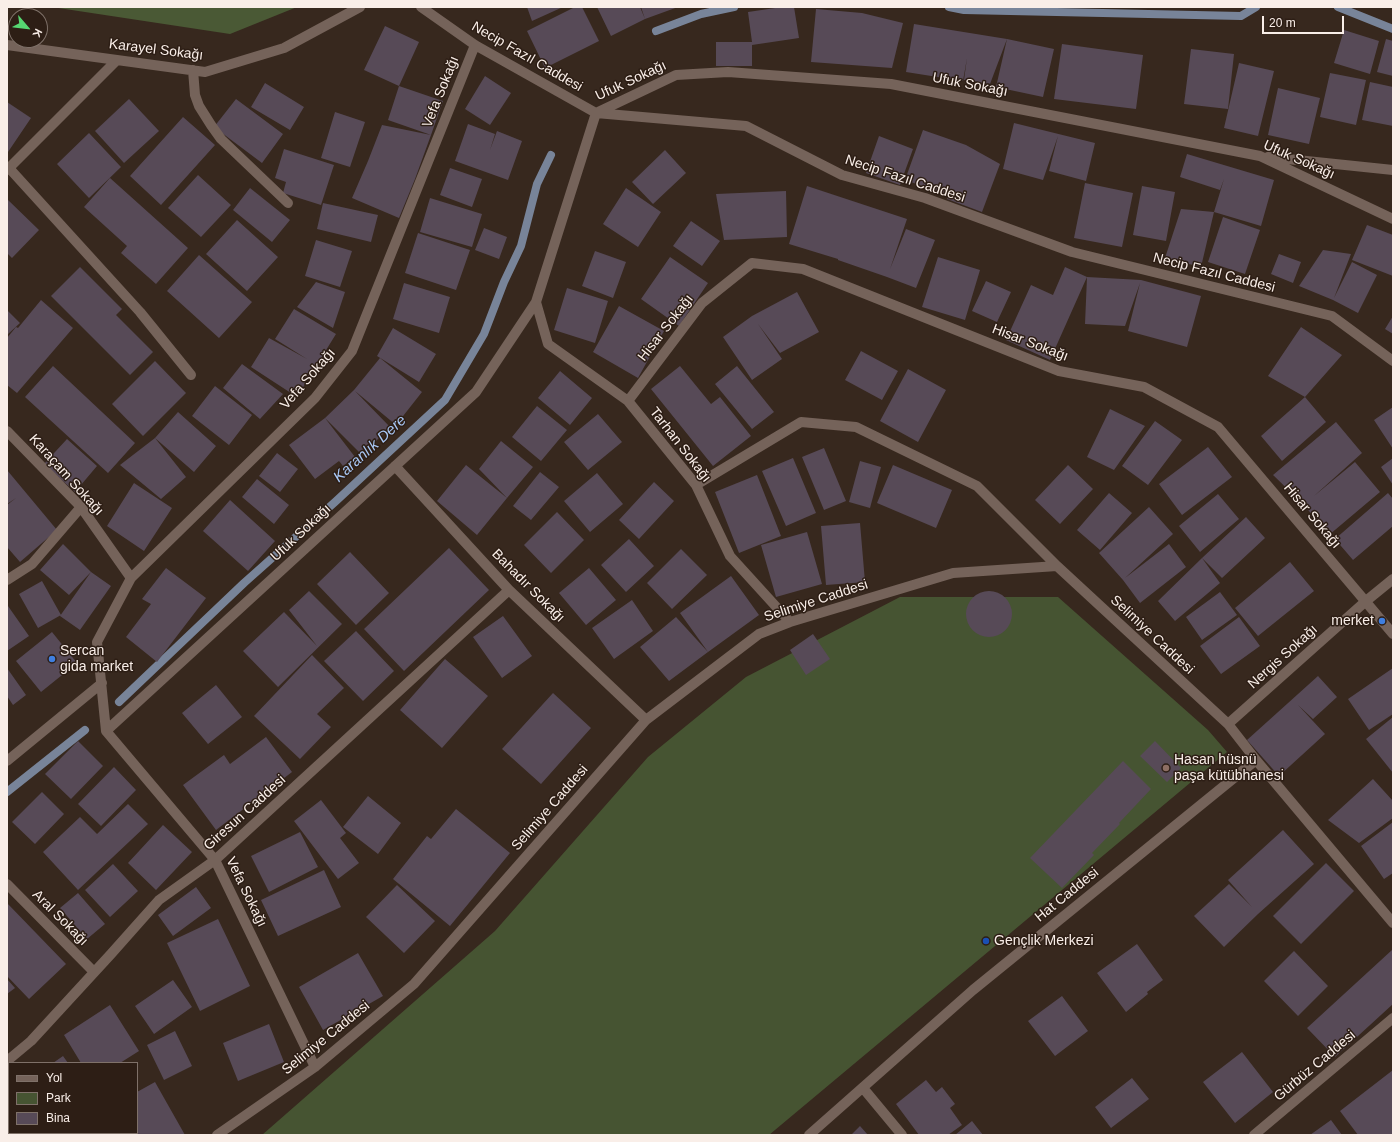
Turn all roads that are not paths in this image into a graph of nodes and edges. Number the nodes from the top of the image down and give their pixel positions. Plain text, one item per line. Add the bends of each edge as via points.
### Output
1 (360, 7) edge
2 (421, 7) edge
3 (475, 44) junction
4 (7, 45) edge
5 (117, 60) junction
6 (193, 70) junction
7 (596, 113) junction
8 (1260, 156) junction
9 (8, 169) edge
10 (1393, 170) edge
11 (288, 203) dead end
12 (1393, 219) edge
13 (536, 302) junction
14 (1393, 361) edge
15 (191, 375) dead end
16 (628, 402) junction
17 (7, 431) edge
18 (395, 466) junction
19 (696, 485) junction
20 (81, 507) junction
21 (1057, 566) junction
22 (131, 578) junction
23 (1393, 579) edge
24 (7, 580) edge
25 (509, 590) junction
26 (1366, 601) junction
27 (790, 622) junction
28 (1393, 634) edge
29 (102, 683) junction
30 (646, 720) junction
31 (1228, 724) junction
32 (106, 731) junction
33 (1256, 760) junction
34 (7, 761) edge
35 (215, 860) junction
36 (7, 884) edge
37 (1393, 923) edge
38 (94, 972) junction
39 (1393, 1018) edge
40 (7, 1061) edge
41 (315, 1067) junction
42 (863, 1088) junction
43 (217, 1135) edge
44 (809, 1135) edge
45 (902, 1135) edge
46 (1254, 1135) edge

1 - 6 street, Karayel Sokağı via 284,48 205,72
2 - 3 street, Necip Fazıl Caddesi
3 - 7 street, Necip Fazıl Caddesi
3 - 22 street, Vefa Sokağı via 352,351 314,398
4 - 5 street, Karayel Sokağı
5 - 6 street, Karayel Sokağı
5 - 9 street
6 - 11 street via 195,95 211,126 221,139
7 - 8 street, Ufuk Sokağı via 676,75 728,72 891,84
7 - 13 street, Ufuk Sokağı
7 - 14 street, Necip Fazıl Caddesi via 746,126 842,175 925,198 1072,252 1332,316
8 - 10 street
8 - 12 street, Ufuk Sokağı
9 - 15 street via 140,312
13 - 16 street, Tarhan Sokağı via 548,344
13 - 18 street, Ufuk Sokağı via 476,392
16 - 19 street, Tarhan Sokağı
16 - 26 street, Hisar Sokağı via 702,303 752,263 803,269 1060,371 1144,387 1218,427
17 - 20 street, Karaçam Sokağı
18 - 25 street, Bahadır Sokağı
18 - 32 street, Ufuk Sokağı
19 - 21 street via 801,422 856,427 977,486
19 - 27 street, Tarhan Sokağı via 730,556
20 - 22 street, Karaçam Sokağı
20 - 24 street via 32,564
21 - 27 street, Selimiye Caddesi via 953,573
21 - 31 street, Selimiye Caddesi
22 - 29 street, Vefa Sokağı via 98,642
23 - 26 street, Nergis Sokağı
25 - 30 street, Bahadır Sokağı
25 - 35 street, Giresun Caddesi
26 - 28 street, Hisar Sokağı
26 - 31 street, Nergis Sokağı
27 - 30 street, Selimiye Caddesi via 759,634
29 - 32 street, Vefa Sokağı
29 - 34 street
30 - 41 street, Selimiye Caddesi via 414,984
31 - 33 street, Selimiye Caddesi
32 - 35 street, Vefa Sokağı
33 - 37 street, Selimiye Caddesi
33 - 42 street, Hat Caddesi via 973,990
35 - 38 street, Giresun Caddesi via 159,900
35 - 41 street, Vefa Sokağı
36 - 38 street, Aral Sokağı
38 - 40 street, Giresun Caddesi via 31,1041
39 - 46 street, Gürbüz Caddesi
41 - 43 street, Selimiye Caddesi
42 - 44 street, Hat Caddesi
42 - 45 street

